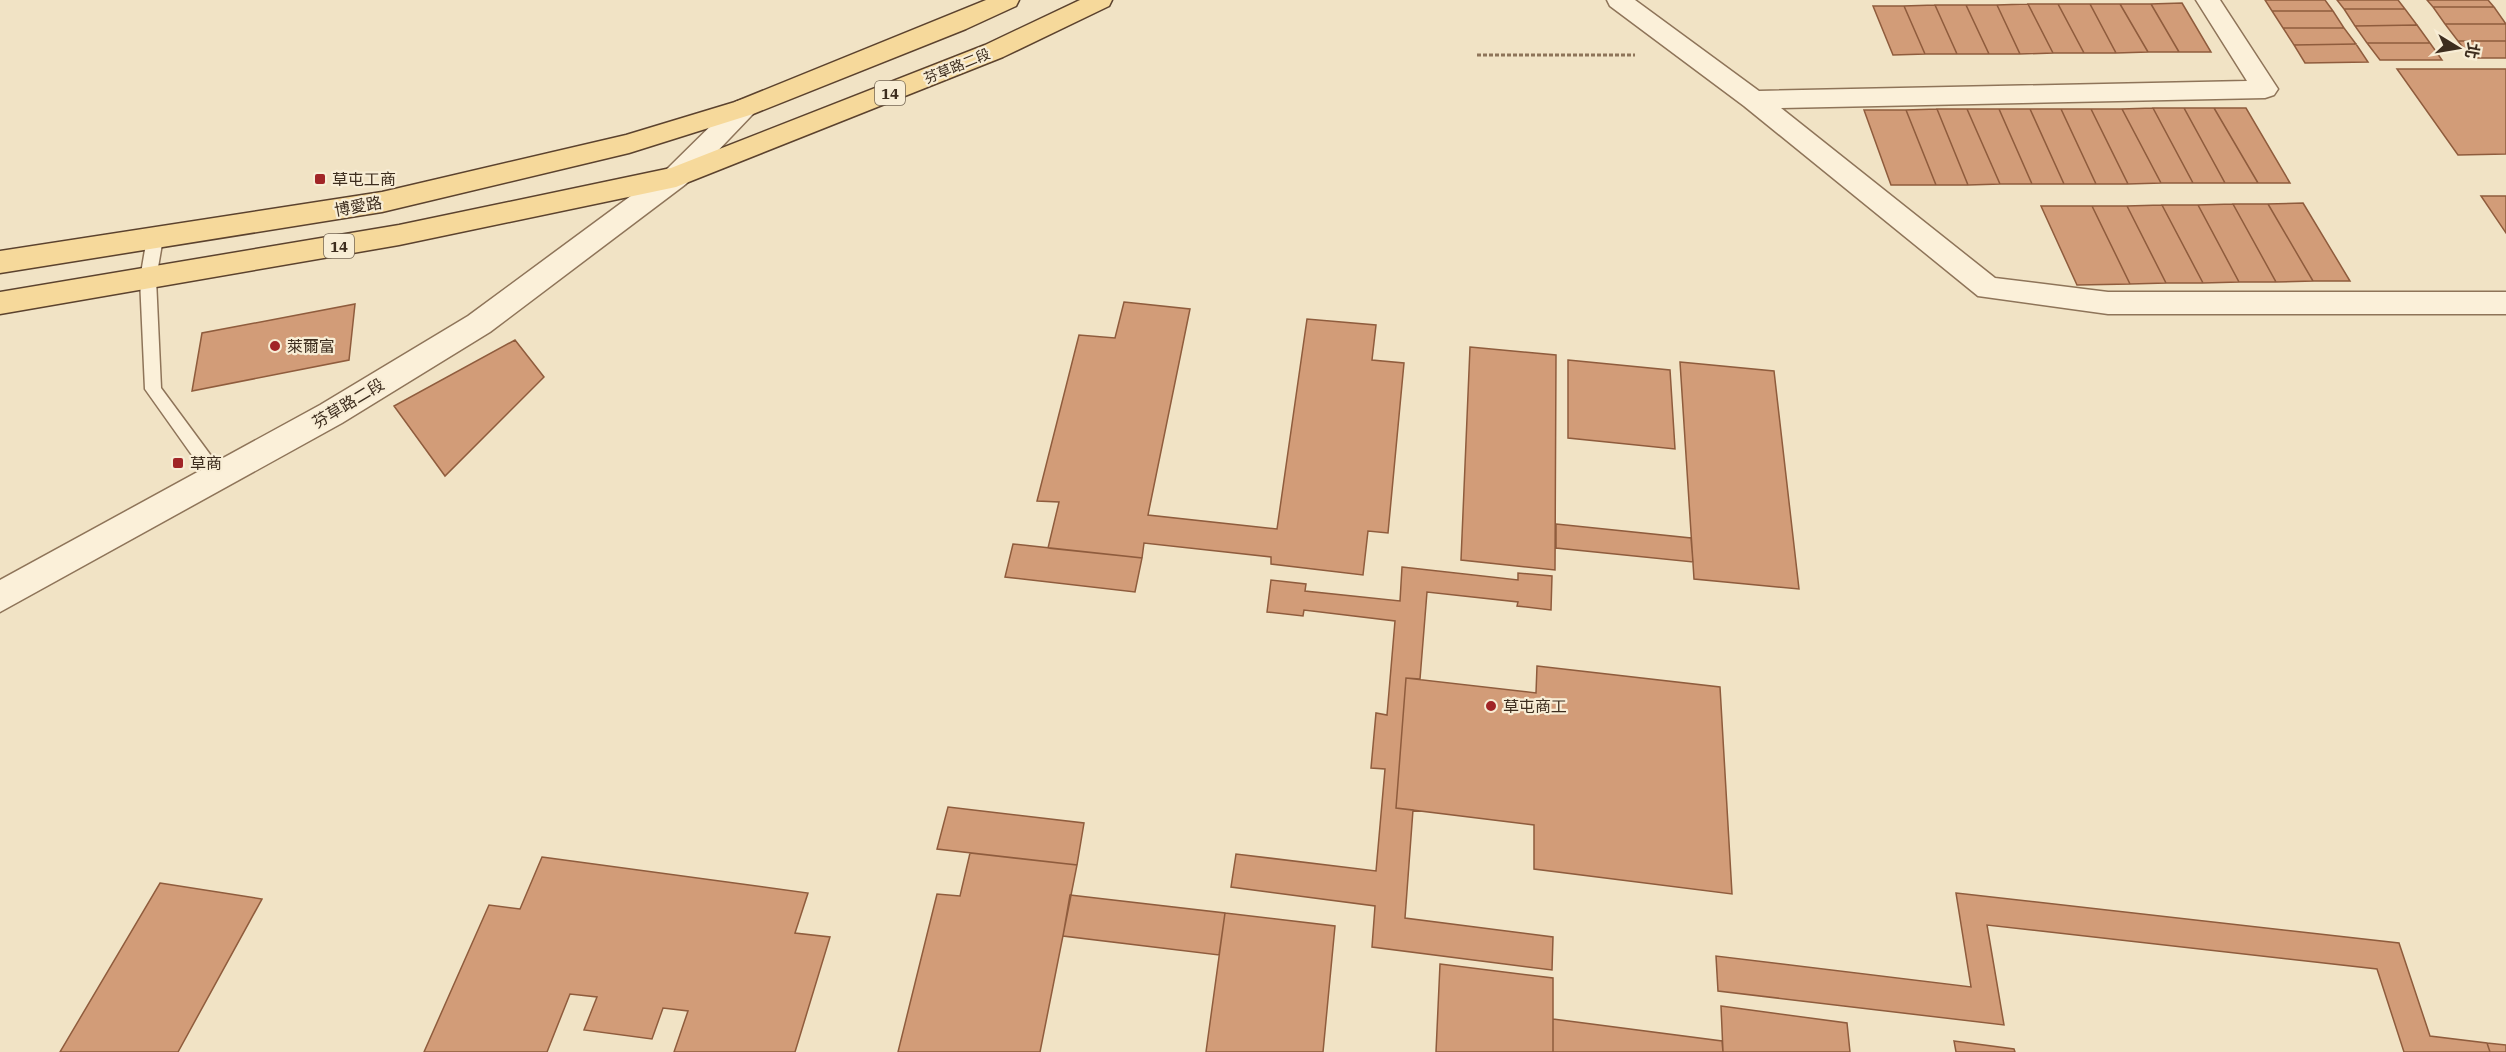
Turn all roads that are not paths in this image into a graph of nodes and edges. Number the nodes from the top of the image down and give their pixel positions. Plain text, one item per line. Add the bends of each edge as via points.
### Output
1 (1007, 0) edge
2 (1100, 0) edge
3 (1619, 0) edge
4 (2208, 0) edge
5 (1753, 100) junction
6 (744, 108) junction
7 (676, 177) junction
8 (155, 238) junction
9 (0, 262) edge
10 (148, 279) junction
11 (0, 303) edge
12 (2506, 303) edge
13 (217, 477) junction
14 (0, 597) edge

1 - 6 main road, 芬草路二段 / 14
2 - 7 main road, 芬草路二段 / 14 via 994,51
3 - 5 street
4 - 5 street via 2265,89
5 - 12 street via 1988,288 2108,303
6 - 7 street, 芬草路二段
6 - 8 main road, 博愛路 / 14 via 629,144 382,202
7 - 10 main road, 14 via 399,235
7 - 13 street, 芬草路二段 via 479,324 331,414
8 - 9 main road, 博愛路 / 14
8 - 10 lane
10 - 11 main road, 14
10 - 13 lane via 153,389
13 - 14 street, 芬草路二段

